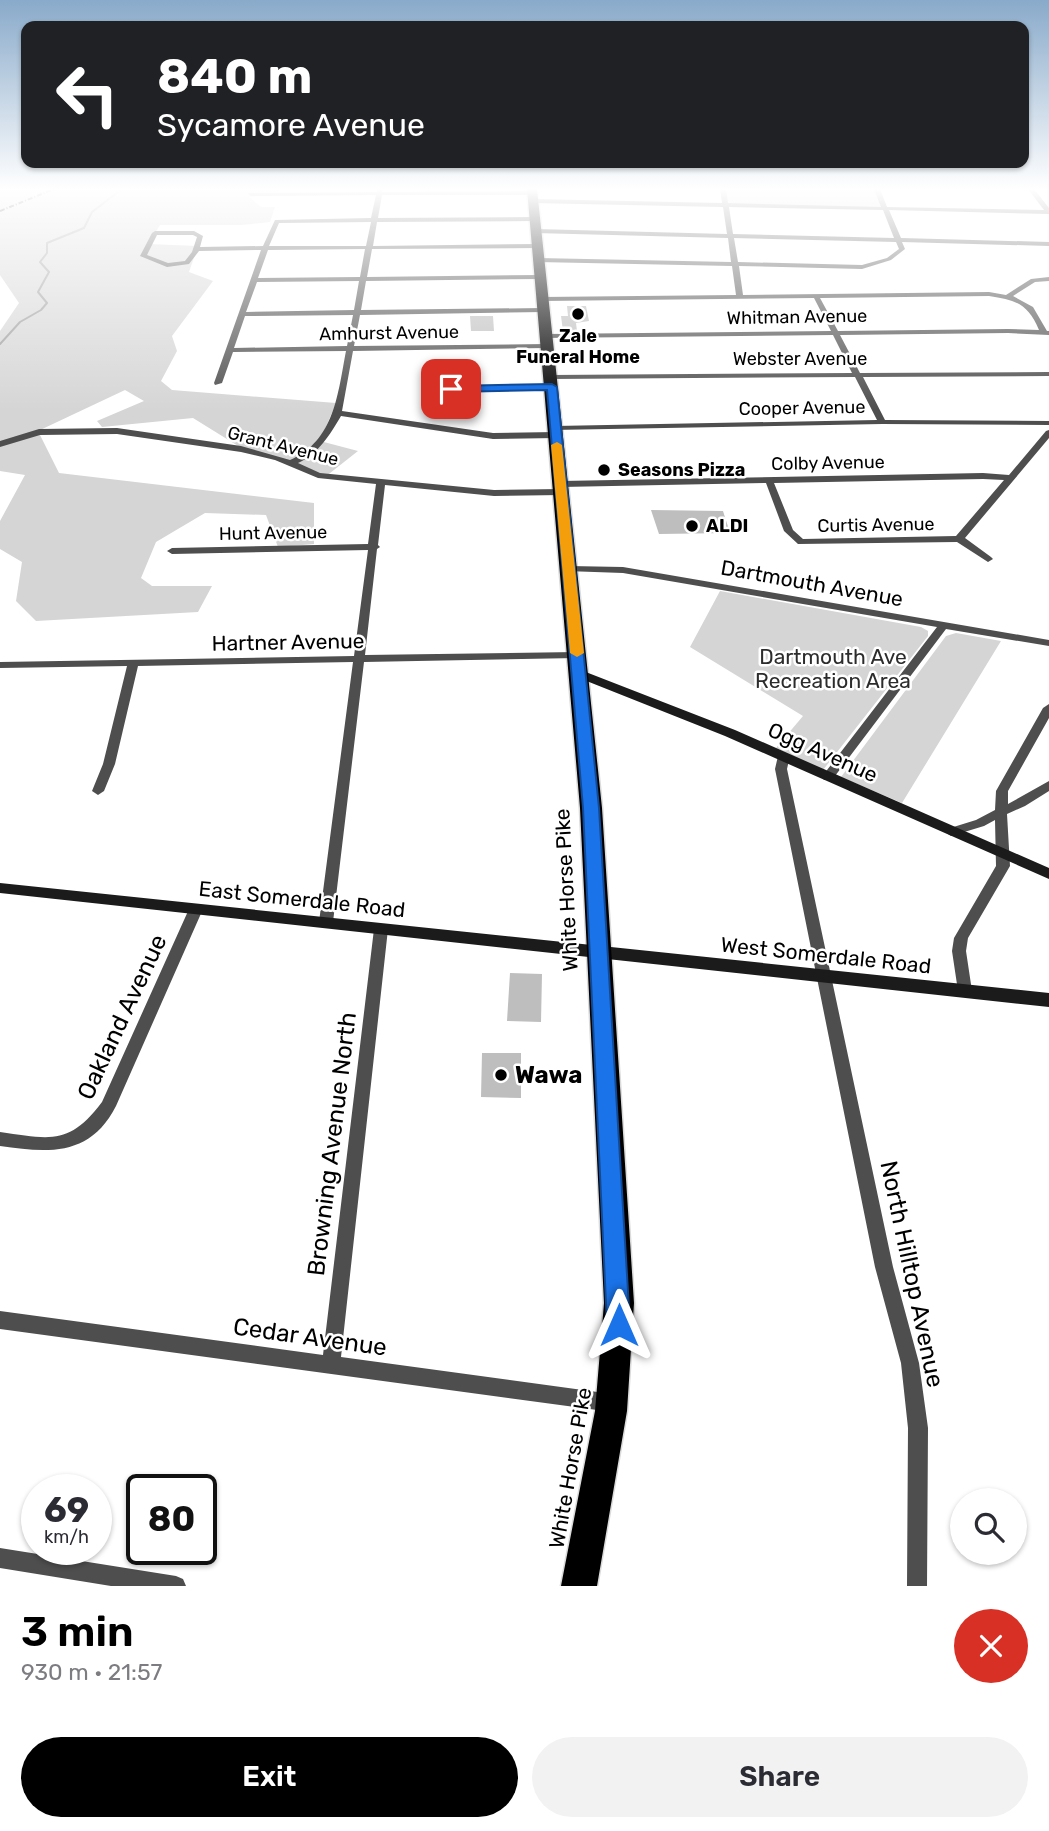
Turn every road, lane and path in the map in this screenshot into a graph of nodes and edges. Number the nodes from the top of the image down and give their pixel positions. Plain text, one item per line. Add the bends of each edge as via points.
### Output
1 (168, 263) edge
2 (187, 263) edge
3 (260, 263) edge
4 (366, 263) edge
5 (539, 263) edge
6 (721, 263) edge
7 (872, 263) edge
8 (736, 265) junction
9 (540, 277) junction
10 (364, 279) junction
11 (1049, 279) edge
12 (254, 280) junction
13 (740, 296) junction
14 (816, 296) junction
15 (1007, 297) junction
16 (543, 304) junction
17 (358, 312) junction
18 (243, 314) junction
19 (835, 332) junction
20 (1046, 333) edge
21 (546, 341) junction
22 (351, 349) junction
23 (230, 350) junction
24 (1049, 374) edge
25 (857, 375) junction
26 (551, 382) junction
27 (218, 383) dead end
28 (428, 393) dead end
29 (338, 413) junction
30 (882, 422) junction
31 (1049, 423) edge
32 (555, 431) junction
33 (1049, 433) edge
34 (0, 444) edge
35 (291, 463) junction
36 (1012, 478) junction
37 (769, 480) junction
38 (381, 482) junction
39 (561, 488) junction
40 (959, 539) junction
41 (375, 547) junction
42 (172, 551) dead end
43 (988, 559) dead end
44 (569, 569) junction
45 (943, 626) junction
46 (1049, 643) edge
47 (359, 661) junction
48 (134, 663) junction
49 (578, 664) junction
50 (0, 666) edge
51 (1049, 708) edge
52 (784, 756) junction
53 (828, 777) junction
54 (1049, 785) edge
55 (98, 791) dead end
56 (1000, 811) junction
57 (951, 832) junction
58 (1005, 855) junction
59 (1049, 874) edge
60 (0, 889) edge
61 (196, 909) junction
62 (326, 922) junction
63 (381, 929) junction
64 (599, 952) junction
65 (823, 976) junction
66 (965, 991) junction
67 (1049, 1000) edge
68 (0, 1139) edge
69 (0, 1320) edge
70 (331, 1364) junction
71 (613, 1403) junction
72 (0, 1558) edge
73 (176, 1586) edge
74 (579, 1586) edge
75 (917, 1586) edge

1 - 2 street
3 - 12 street
4 - 10 street
5 - 9 highway, White Horse Pike
6 - 8 street
7 - 8 street via 856,267
8 - 13 street
9 - 10 street
9 - 16 highway, White Horse Pike
10 - 12 street
10 - 17 street
11 - 15 street via 1033,280
12 - 18 street
13 - 14 street
13 - 16 street
14 - 15 street
14 - 19 street
15 - 20 street via 1034,309
16 - 17 street
16 - 21 highway, White Horse Pike
17 - 18 street
17 - 22 street
18 - 23 street
19 - 20 street, Whitman Avenue
19 - 21 street, Whitman Avenue
19 - 25 street
21 - 22 street, Amhurst Avenue
21 - 26 highway, White Horse Pike
22 - 23 street, Amhurst Avenue
22 - 29 street
23 - 27 street
24 - 25 street, Webster Avenue
25 - 26 street, Webster Avenue
25 - 30 street
26 - 28 street, Webster Avenue
26 - 32 highway, White Horse Pike
29 - 32 street, Cooper Avenue via 493,436
29 - 35 street via 303,459
30 - 31 street, Cooper Avenue
30 - 32 street, Cooper Avenue
32 - 39 highway, White Horse Pike
33 - 36 street
34 - 35 street, Grant Avenue via 39,432 135,433 241,449
35 - 38 street, Grant Avenue via 318,475
36 - 37 street, Colby Avenue
36 - 40 street
37 - 39 street, Colby Avenue
37 - 40 street, Curtis Avenue via 794,538 811,542
38 - 39 street, Grant Avenue via 494,493
38 - 41 street
39 - 44 highway, White Horse Pike
40 - 43 street
41 - 42 street, Hunt Avenue
41 - 47 street
44 - 45 street, Dartmouth Avenue via 623,570
44 - 49 highway, White Horse Pike
45 - 46 street, Dartmouth Avenue
45 - 53 street
47 - 48 street, Hartner Avenue
47 - 49 street, Hartner Avenue
47 - 62 street
48 - 50 street, Hartner Avenue
48 - 55 street
49 - 52 main road, Ogg Avenue
49 - 64 highway, White Horse Pike
51 - 56 street via 1002,791
52 - 53 main road, Ogg Avenue
52 - 65 street, North Hilltop Avenue via 781,769
53 - 57 main road, Ogg Avenue
54 - 56 street
56 - 57 street
56 - 58 street
57 - 58 main road, Ogg Avenue
58 - 59 main road, Ogg Avenue
58 - 66 street via 961,938
60 - 61 main road, East Somerdale Road
61 - 62 main road, East Somerdale Road
61 - 68 street, Oakland Avenue via 98,1121 80,1137 54,1147
62 - 63 main road, East Somerdale Road
63 - 64 main road, East Somerdale Road
63 - 70 street, Browning Avenue North
64 - 65 main road, West Somerdale Road
64 - 71 highway, White Horse Pike via 619,1303
65 - 66 main road, West Somerdale Road
65 - 75 street, North Hilltop Avenue via 884,1267 910,1363 918,1428
66 - 67 main road, West Somerdale Road
69 - 70 street, Cedar Avenue
70 - 71 street, Cedar Avenue
71 - 74 highway, White Horse Pike
72 - 73 street

